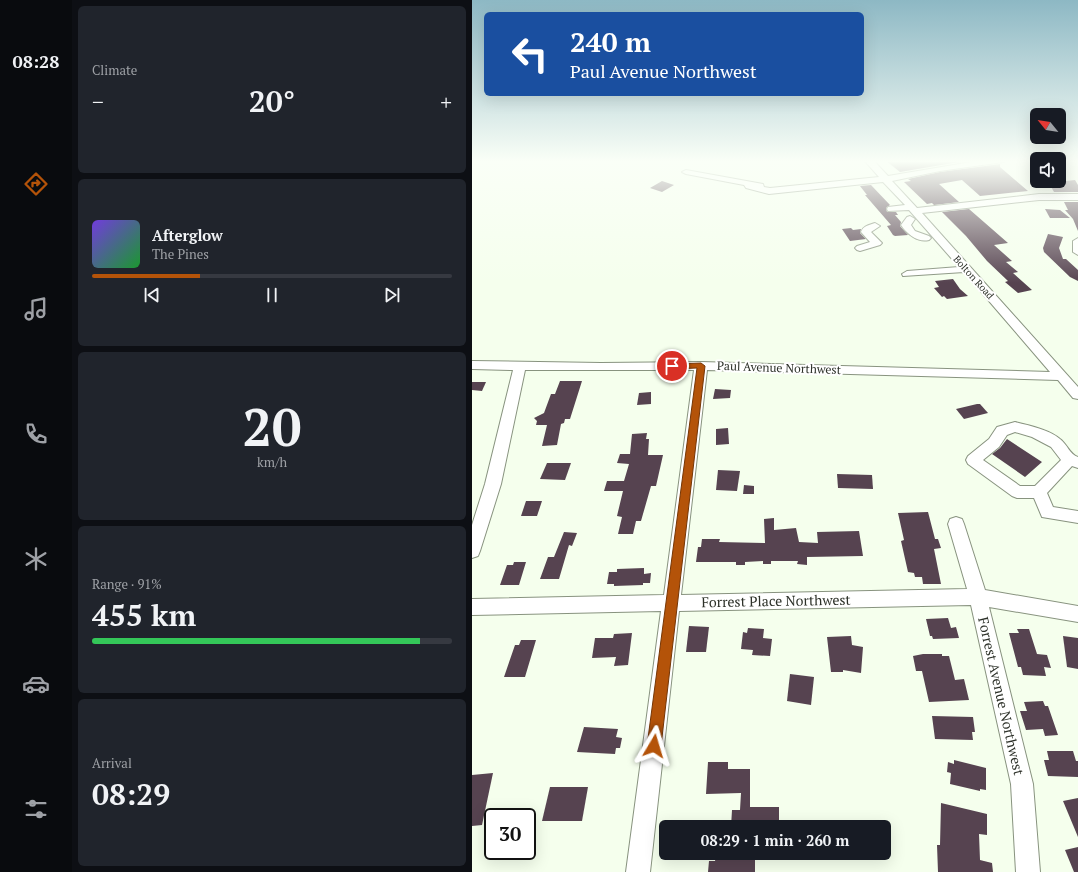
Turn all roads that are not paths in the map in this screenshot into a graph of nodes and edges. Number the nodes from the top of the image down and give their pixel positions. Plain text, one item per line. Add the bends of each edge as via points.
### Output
1 (902, 201) edge
2 (1013, 201) edge
3 (891, 209) dead end
4 (912, 215) junction
5 (875, 226) dead end
6 (938, 237) junction
7 (1078, 241) edge
8 (860, 248) dead end
9 (1078, 252) edge
10 (966, 269) junction
11 (907, 274) dead end
12 (472, 365) edge
13 (520, 366) junction
14 (701, 366) junction
15 (1061, 376) junction
16 (1078, 395) edge
17 (1074, 461) edge
18 (1039, 492) junction
19 (1078, 517) edge
20 (956, 524) dead end
21 (472, 551) edge
22 (978, 597) junction
23 (672, 604) junction
24 (472, 607) edge
25 (1078, 614) edge
26 (638, 872) edge
27 (1028, 872) edge

1 - 4 street, Bolton Road
2 - 4 street
3 - 4 street
4 - 6 street, Bolton Road
4 - 6 street via 906,225 912,234 924,238
5 - 8 street via 866,232 874,240
6 - 10 street, Bolton Road
7 - 9 street
10 - 11 street
10 - 15 street, Bolton Road
12 - 13 street, Paul Avenue Northwest
13 - 14 street, Paul Avenue Northwest
13 - 21 street via 493,484
14 - 15 street, Paul Avenue Northwest
14 - 23 street
15 - 16 street, Bolton Road
17 - 18 street
17 - 18 street via 1056,443 1037,433 1015,427 1002,431 994,443 973,460 1017,492
18 - 19 street via 1048,513
20 - 22 street, Forrest Avenue Northwest
22 - 23 street, Forrest Place Northwest
22 - 25 street, Forrest Place Northwest
22 - 27 street, Forrest Avenue Northwest via 1022,784
23 - 24 street, Forrest Place Northwest
23 - 26 street

